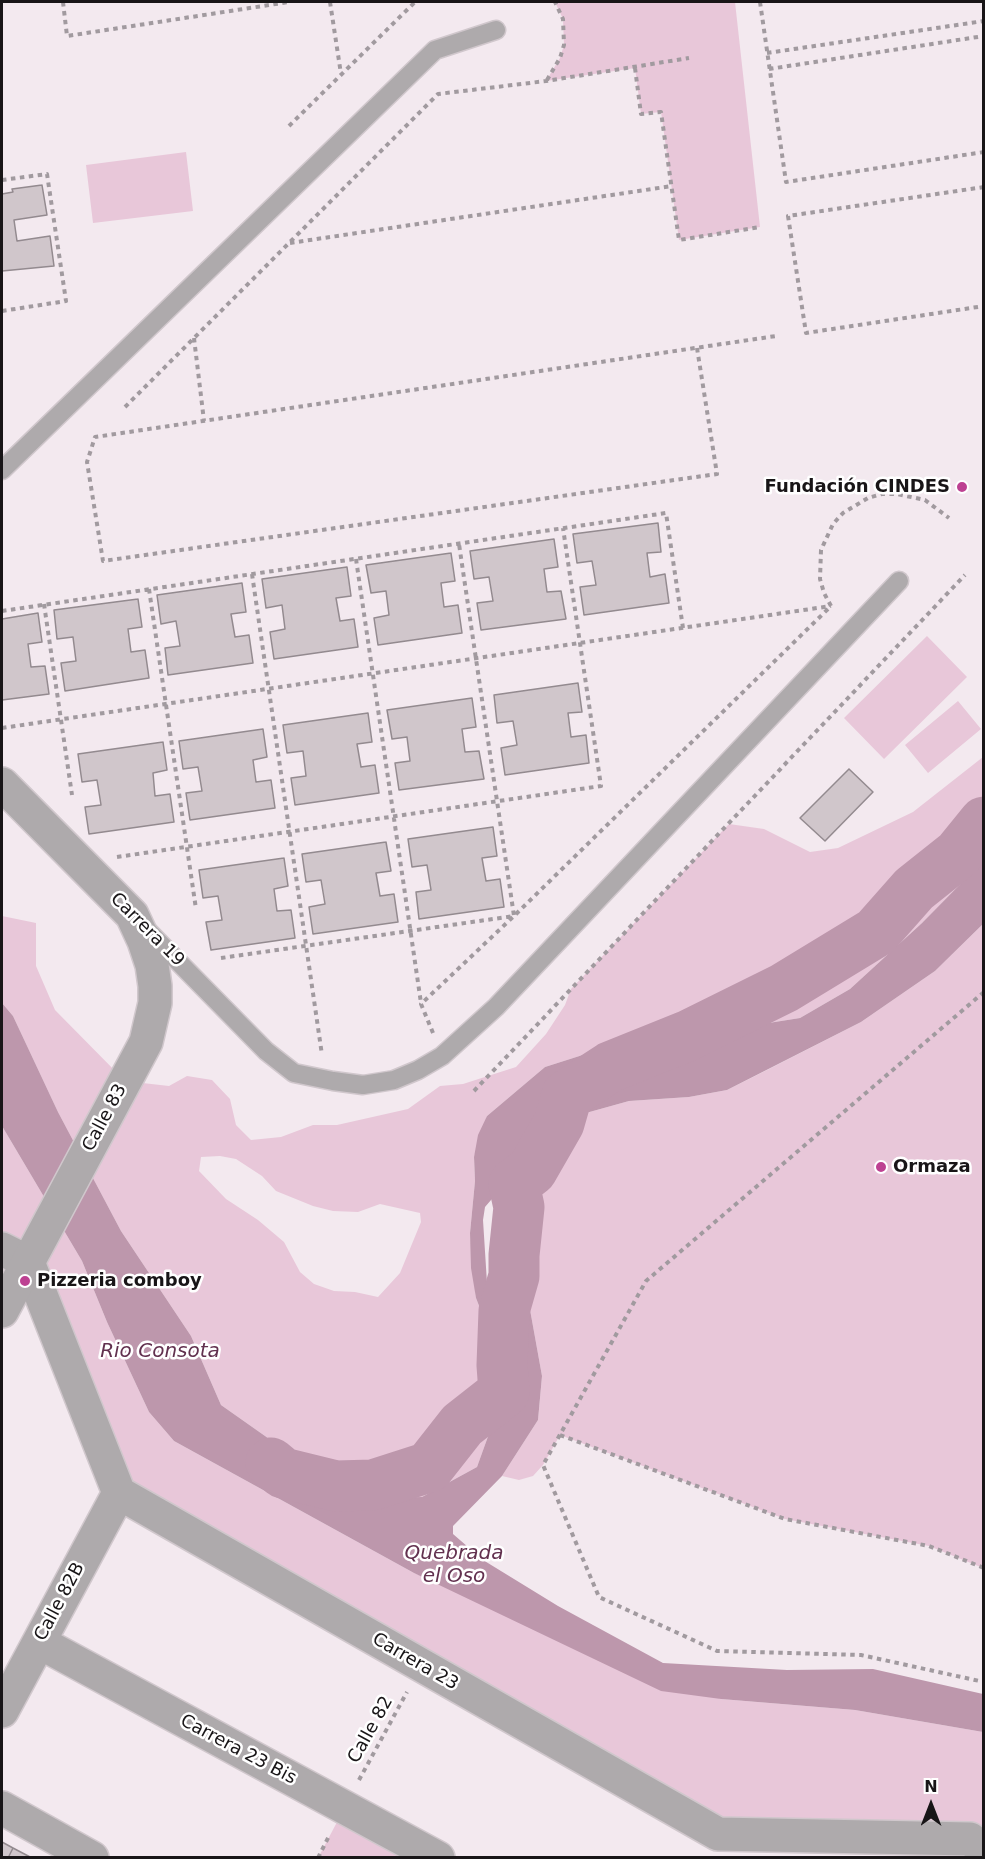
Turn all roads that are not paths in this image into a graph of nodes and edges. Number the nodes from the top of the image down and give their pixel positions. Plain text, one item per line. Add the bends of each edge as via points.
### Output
1 (496, 30) dead end
2 (2, 470) edge
3 (899, 580) dead end
4 (2, 784) edge
5 (132, 915) junction
6 (24, 1249) edge
7 (2, 1311) edge
8 (119, 1493) junction
9 (39, 1642) junction
10 (2, 1712) edge
11 (2, 1808) edge
12 (715, 1846) edge
13 (984, 1850) edge
14 (92, 1857) edge
15 (438, 1857) edge

1 - 2 lane via 435,50
3 - 5 lane, Carrera 19 via 496,1007 442,1056 394,1080 363,1085 294,1073 266,1051
4 - 5 street, Carrera 19
5 - 6 street, Calle 83 via 152,965 154,1003 146,1042
6 - 7 street, Calle 83
6 - 8 street
8 - 9 street, Calle 82B
8 - 12 street, Carrera 23 via 422,1665
9 - 10 street, Calle 82B
9 - 15 street, Carrera 23 Bis
11 - 14 street
12 - 13 street, Carrera 23 via 970,1839

